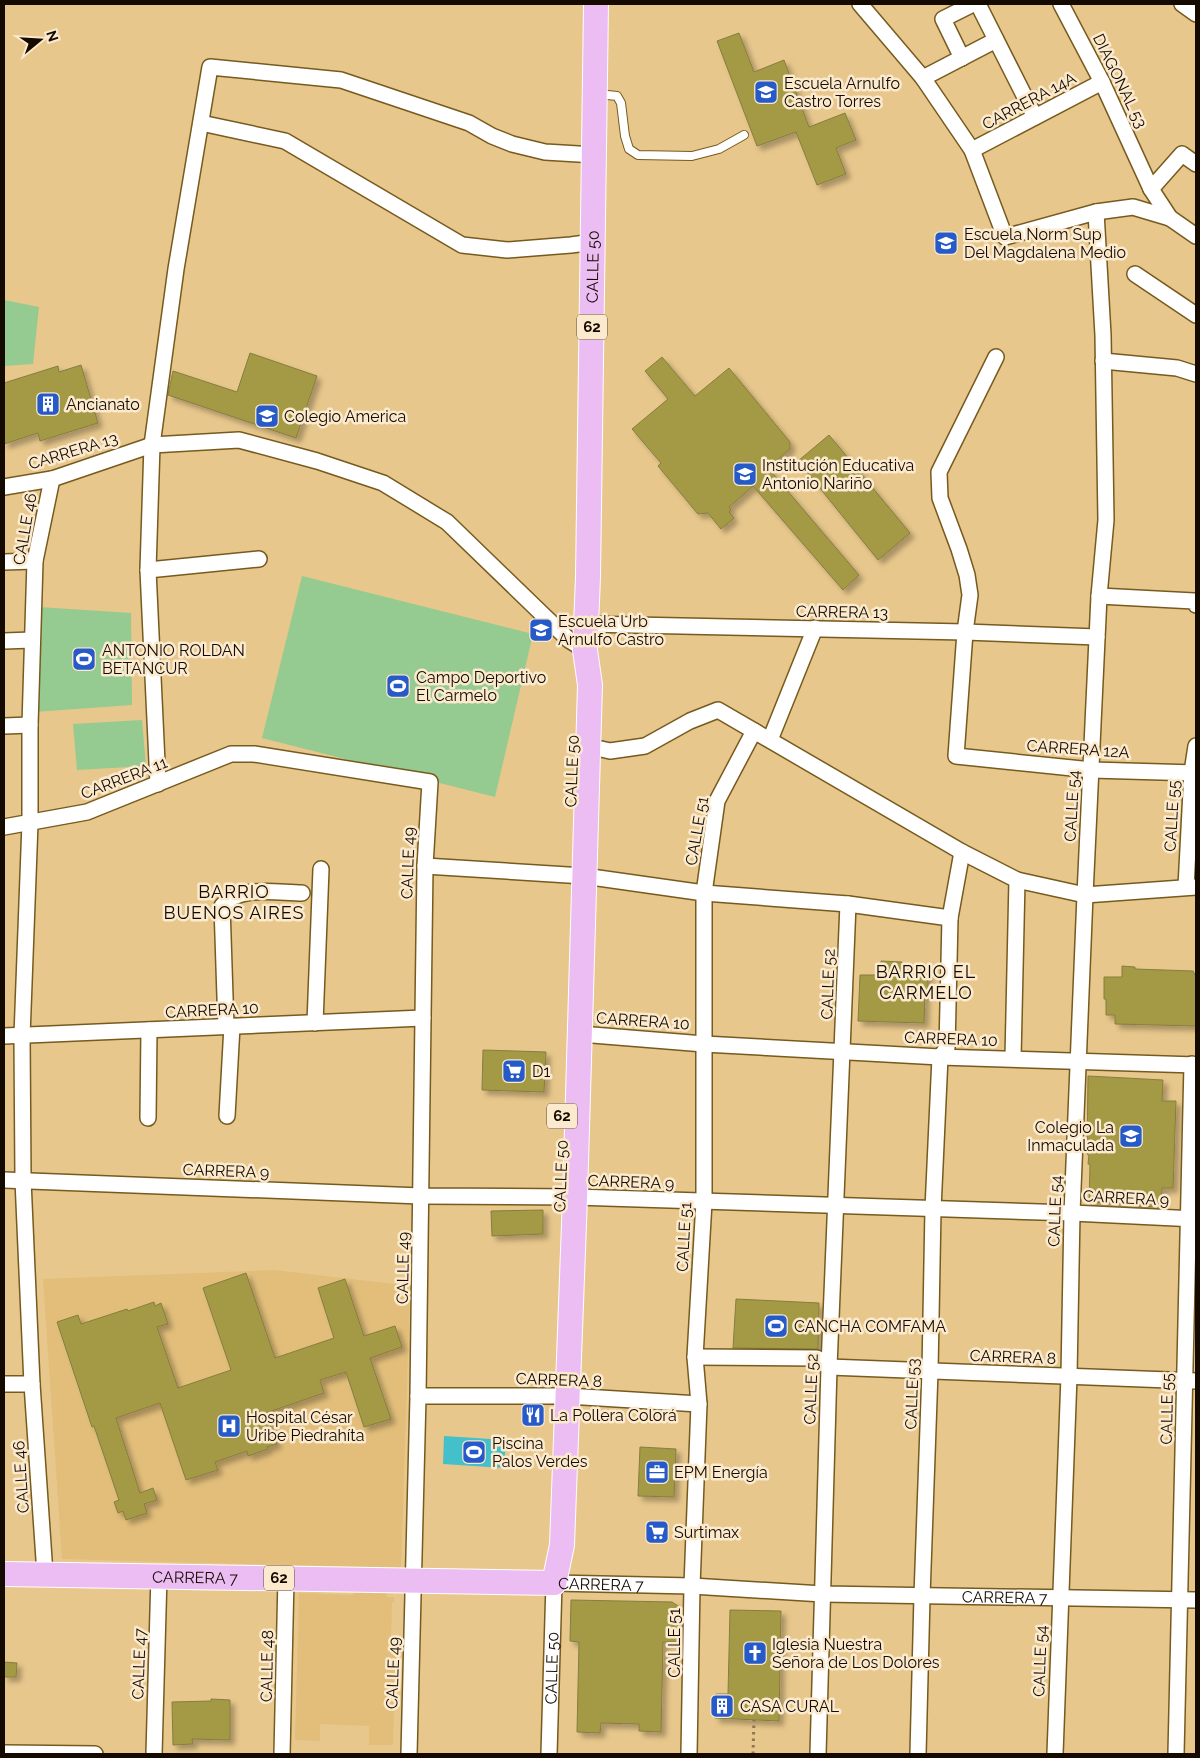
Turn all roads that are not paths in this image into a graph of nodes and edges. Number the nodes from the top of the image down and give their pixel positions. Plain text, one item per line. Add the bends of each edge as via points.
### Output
1 (596, 4) edge
2 (860, 4) edge
3 (973, 4) edge
4 (978, 4) edge
5 (1061, 4) edge
6 (1182, 4) edge
7 (1196, 14) edge
8 (996, 40) junction
9 (962, 58) junction
10 (923, 78) junction
11 (1102, 82) junction
12 (596, 94) junction
13 (1035, 117) junction
14 (201, 123) junction
15 (744, 134) dead end
16 (972, 150) junction
17 (595, 155) junction
18 (1196, 164) edge
19 (1151, 189) junction
20 (1096, 212) junction
21 (1170, 218) junction
22 (1196, 236) edge
23 (593, 242) junction
24 (1135, 274) dead end
25 (1196, 315) edge
26 (996, 357) dead end
27 (1103, 361) junction
28 (1196, 374) edge
29 (152, 445) junction
30 (52, 479) junction
31 (4, 487) edge
32 (259, 559) dead end
33 (35, 561) junction
34 (4, 562) edge
35 (148, 570) junction
36 (1099, 596) junction
37 (1195, 603) edge
38 (586, 624) junction
39 (815, 628) junction
40 (965, 632) junction
41 (1097, 637) junction
42 (32, 640) junction
43 (4, 641) edge
44 (585, 650) junction
45 (30, 725) junction
46 (4, 726) edge
47 (754, 731) junction
48 (770, 740) junction
49 (588, 746) junction
50 (1196, 746) edge
51 (1092, 770) junction
52 (1194, 773) edge
53 (430, 782) joint
54 (158, 784) junction
55 (30, 823) junction
56 (4, 827) edge
57 (962, 852) junction
58 (425, 866) junction
59 (321, 869) dead end
60 (576, 875) junction
61 (1017, 880) junction
62 (1191, 887) edge
63 (302, 893) dead end
64 (704, 893) junction
65 (1085, 895) junction
66 (848, 904) junction
67 (950, 918) junction
68 (423, 1018) junction
69 (315, 1023) junction
70 (229, 1026) junction
71 (149, 1030) junction
72 (580, 1034) junction
73 (4, 1036) edge
74 (22, 1036) junction
75 (704, 1044) junction
76 (843, 1050) junction
77 (940, 1057) junction
78 (1013, 1058) junction
79 (1079, 1060) junction
80 (1194, 1064) edge
81 (227, 1116) dead end
82 (148, 1118) dead end
83 (4, 1180) edge
84 (23, 1180) junction
85 (421, 1196) junction
86 (567, 1197) junction
87 (704, 1202) junction
88 (835, 1206) junction
89 (933, 1208) junction
90 (1072, 1213) junction
91 (1192, 1219) edge
92 (696, 1357) junction
93 (829, 1366) junction
94 (930, 1371) junction
95 (1068, 1376) junction
96 (1191, 1381) edge
97 (4, 1384) edge
98 (32, 1384) junction
99 (418, 1396) junction
100 (560, 1396) junction
101 (699, 1404) junction
102 (4, 1574) edge
103 (45, 1574) junction
104 (160, 1575) junction
105 (286, 1578) junction
106 (413, 1581) junction
107 (554, 1582) junction
108 (692, 1586) junction
109 (823, 1594) junction
110 (922, 1596) junction
111 (1060, 1597) junction
112 (1179, 1600) junction
113 (1196, 1600) edge
114 (4, 1753) edge
115 (95, 1754) edge
116 (154, 1754) edge
117 (282, 1754) edge
118 (409, 1754) edge
119 (549, 1754) edge
120 (689, 1754) edge
121 (818, 1754) edge
122 (918, 1754) edge
123 (1055, 1754) edge
124 (1176, 1754) edge

1 - 12 main road, CALLE 50 / 62
2 - 10 street
3 - 9 street via 944,20
4 - 8 street
5 - 11 street, DIAGONAL 53
6 - 7 street
8 - 9 street
8 - 13 street
9 - 10 street
10 - 16 street
11 - 13 street, CARRERA 14A
11 - 19 street, DIAGONAL 53
12 - 15 lane via 617,96 629,149 638,154 692,156 719,149
12 - 17 main road, CALLE 50 / 62
13 - 16 street, CARRERA 14A
14 - 17 street via 210,67 341,80 469,123 512,144 545,152
14 - 23 street via 285,141 462,245 507,250
14 - 29 street via 176,269
16 - 20 street via 1005,237
17 - 23 main road, CALLE 50 / 62
18 - 19 street via 1182,154
19 - 21 street, DIAGONAL 53
20 - 21 street via 1133,206
20 - 27 street, CALLE 54
21 - 22 street
23 - 38 main road, CALLE 50 / 62
24 - 25 street
26 - 40 street via 939,472 940,498 962,558 970,595
27 - 28 street via 1177,368
27 - 36 street, CALLE 54 via 1106,520
29 - 30 street, CARRERA 13
29 - 35 street
29 - 44 street, CARRERA 13 via 239,440 383,483 447,522 569,640
30 - 31 street, CARRERA 13
30 - 33 street, CALLE 46
32 - 35 street
33 - 34 street
33 - 42 street, CALLE 46
35 - 54 street
36 - 37 street
36 - 41 street, CALLE 54
38 - 39 street, CARRERA 13
38 - 44 main road, CALLE 50 / 62
39 - 40 street, CARRERA 13
39 - 48 street
40 - 41 street, CARRERA 13
40 - 51 street, CARRERA 12A via 956,756
41 - 51 street, CALLE 54
42 - 43 street
42 - 45 street, CALLE 46
44 - 49 main road, CALLE 50 / 62 via 590,685
44 - 60 main road, CALLE 50 / 62 via 575,684
45 - 46 street
45 - 55 street, CALLE 46
47 - 48 street
47 - 49 street via 718,710 690,721 645,746 610,751
47 - 64 street, CALLE 51 via 717,801
48 - 57 street
49 - 60 main road, CALLE 50 / 62
50 - 52 street, CALLE 55
51 - 52 street, CARRERA 12A
51 - 65 street, CALLE 54
52 - 62 street, CALLE 55
53 - 54 street, CARRERA 11 via 254,754 231,754
53 - 58 street, CALLE 49
54 - 55 street, CARRERA 11 via 87,812
55 - 56 street, CARRERA 11
55 - 74 street, CALLE 46
57 - 61 street
57 - 67 street, CALLE 53
58 - 60 street
58 - 68 street, CALLE 49
59 - 69 street
60 - 64 street
60 - 72 main road, CALLE 50 / 62
60 - 86 main road, CALLE 50 / 62
61 - 65 street
61 - 78 street
62 - 65 street
63 - 70 street via 241,893 222,906
64 - 66 street
64 - 75 street, CALLE 51
65 - 79 street, CALLE 54
66 - 67 street
66 - 76 street, CALLE 52
67 - 77 street, CALLE 53 via 948,1048
68 - 69 street, CARRERA 10
68 - 85 street, CALLE 49
69 - 70 street, CARRERA 10
70 - 71 street, CARRERA 10
70 - 81 street
71 - 74 street, CARRERA 10
71 - 82 street
72 - 75 street, CARRERA 10
72 - 86 main road, CALLE 50 / 62
73 - 74 street, CARRERA 10
74 - 84 street, CALLE 46
75 - 76 street, CARRERA 10
75 - 87 street, CALLE 51
76 - 77 street, CARRERA 10
76 - 88 street, CALLE 52
77 - 78 street, CARRERA 10
77 - 89 street, CALLE 53
78 - 79 street, CARRERA 10
79 - 80 street, CARRERA 10
79 - 90 street, CALLE 54
80 - 91 street, CALLE 55
83 - 84 street, CARRERA 9
84 - 85 street, CARRERA 9
84 - 98 street, CALLE 46
85 - 86 street, CARRERA 9
85 - 99 street, CALLE 49
86 - 87 street, CARRERA 9
86 - 100 main road, CALLE 50 / 62
87 - 88 street, CARRERA 9
87 - 92 street, CALLE 51
88 - 89 street, CARRERA 9
88 - 93 street, CALLE 52
89 - 90 street, CARRERA 9
89 - 94 street, CALLE 53
90 - 91 street, CARRERA 9
90 - 95 street, CALLE 54
91 - 96 street, CALLE 55
92 - 93 street, CARRERA 8 via 817,1358
92 - 101 street, CALLE 51
93 - 94 street, CARRERA 8
93 - 109 street, CALLE 52
94 - 95 street, CARRERA 8
94 - 110 street, CALLE 53
95 - 96 street, CARRERA 8
95 - 111 street, CALLE 54
96 - 112 street, CALLE 55
97 - 98 street
98 - 103 street, CALLE 46
99 - 100 street, CARRERA 8
99 - 106 street, CALLE 49
100 - 101 street, CARRERA 8
100 - 107 main road, CALLE 50 / 62 via 562,1546
101 - 108 street, CALLE 51
102 - 103 main road, CARRERA 7 / 62
103 - 104 main road, CARRERA 7 / 62
104 - 105 main road, CARRERA 7 / 62
104 - 116 street, CALLE 47
105 - 106 main road, CARRERA 7 / 62
105 - 117 street, CALLE 48
106 - 107 main road, CARRERA 7 / 62
106 - 118 street, CALLE 49
107 - 108 street, CARRERA 7
107 - 119 street, CALLE 50
108 - 109 street, CARRERA 7
108 - 120 street, CALLE 51
109 - 110 street, CARRERA 7
109 - 121 street, CALLE 52
110 - 111 street, CARRERA 7
110 - 122 street, CALLE 53
111 - 112 street, CARRERA 7
111 - 123 street, CALLE 54
112 - 113 street, CARRERA 7
112 - 124 street, CALLE 55
114 - 115 street

